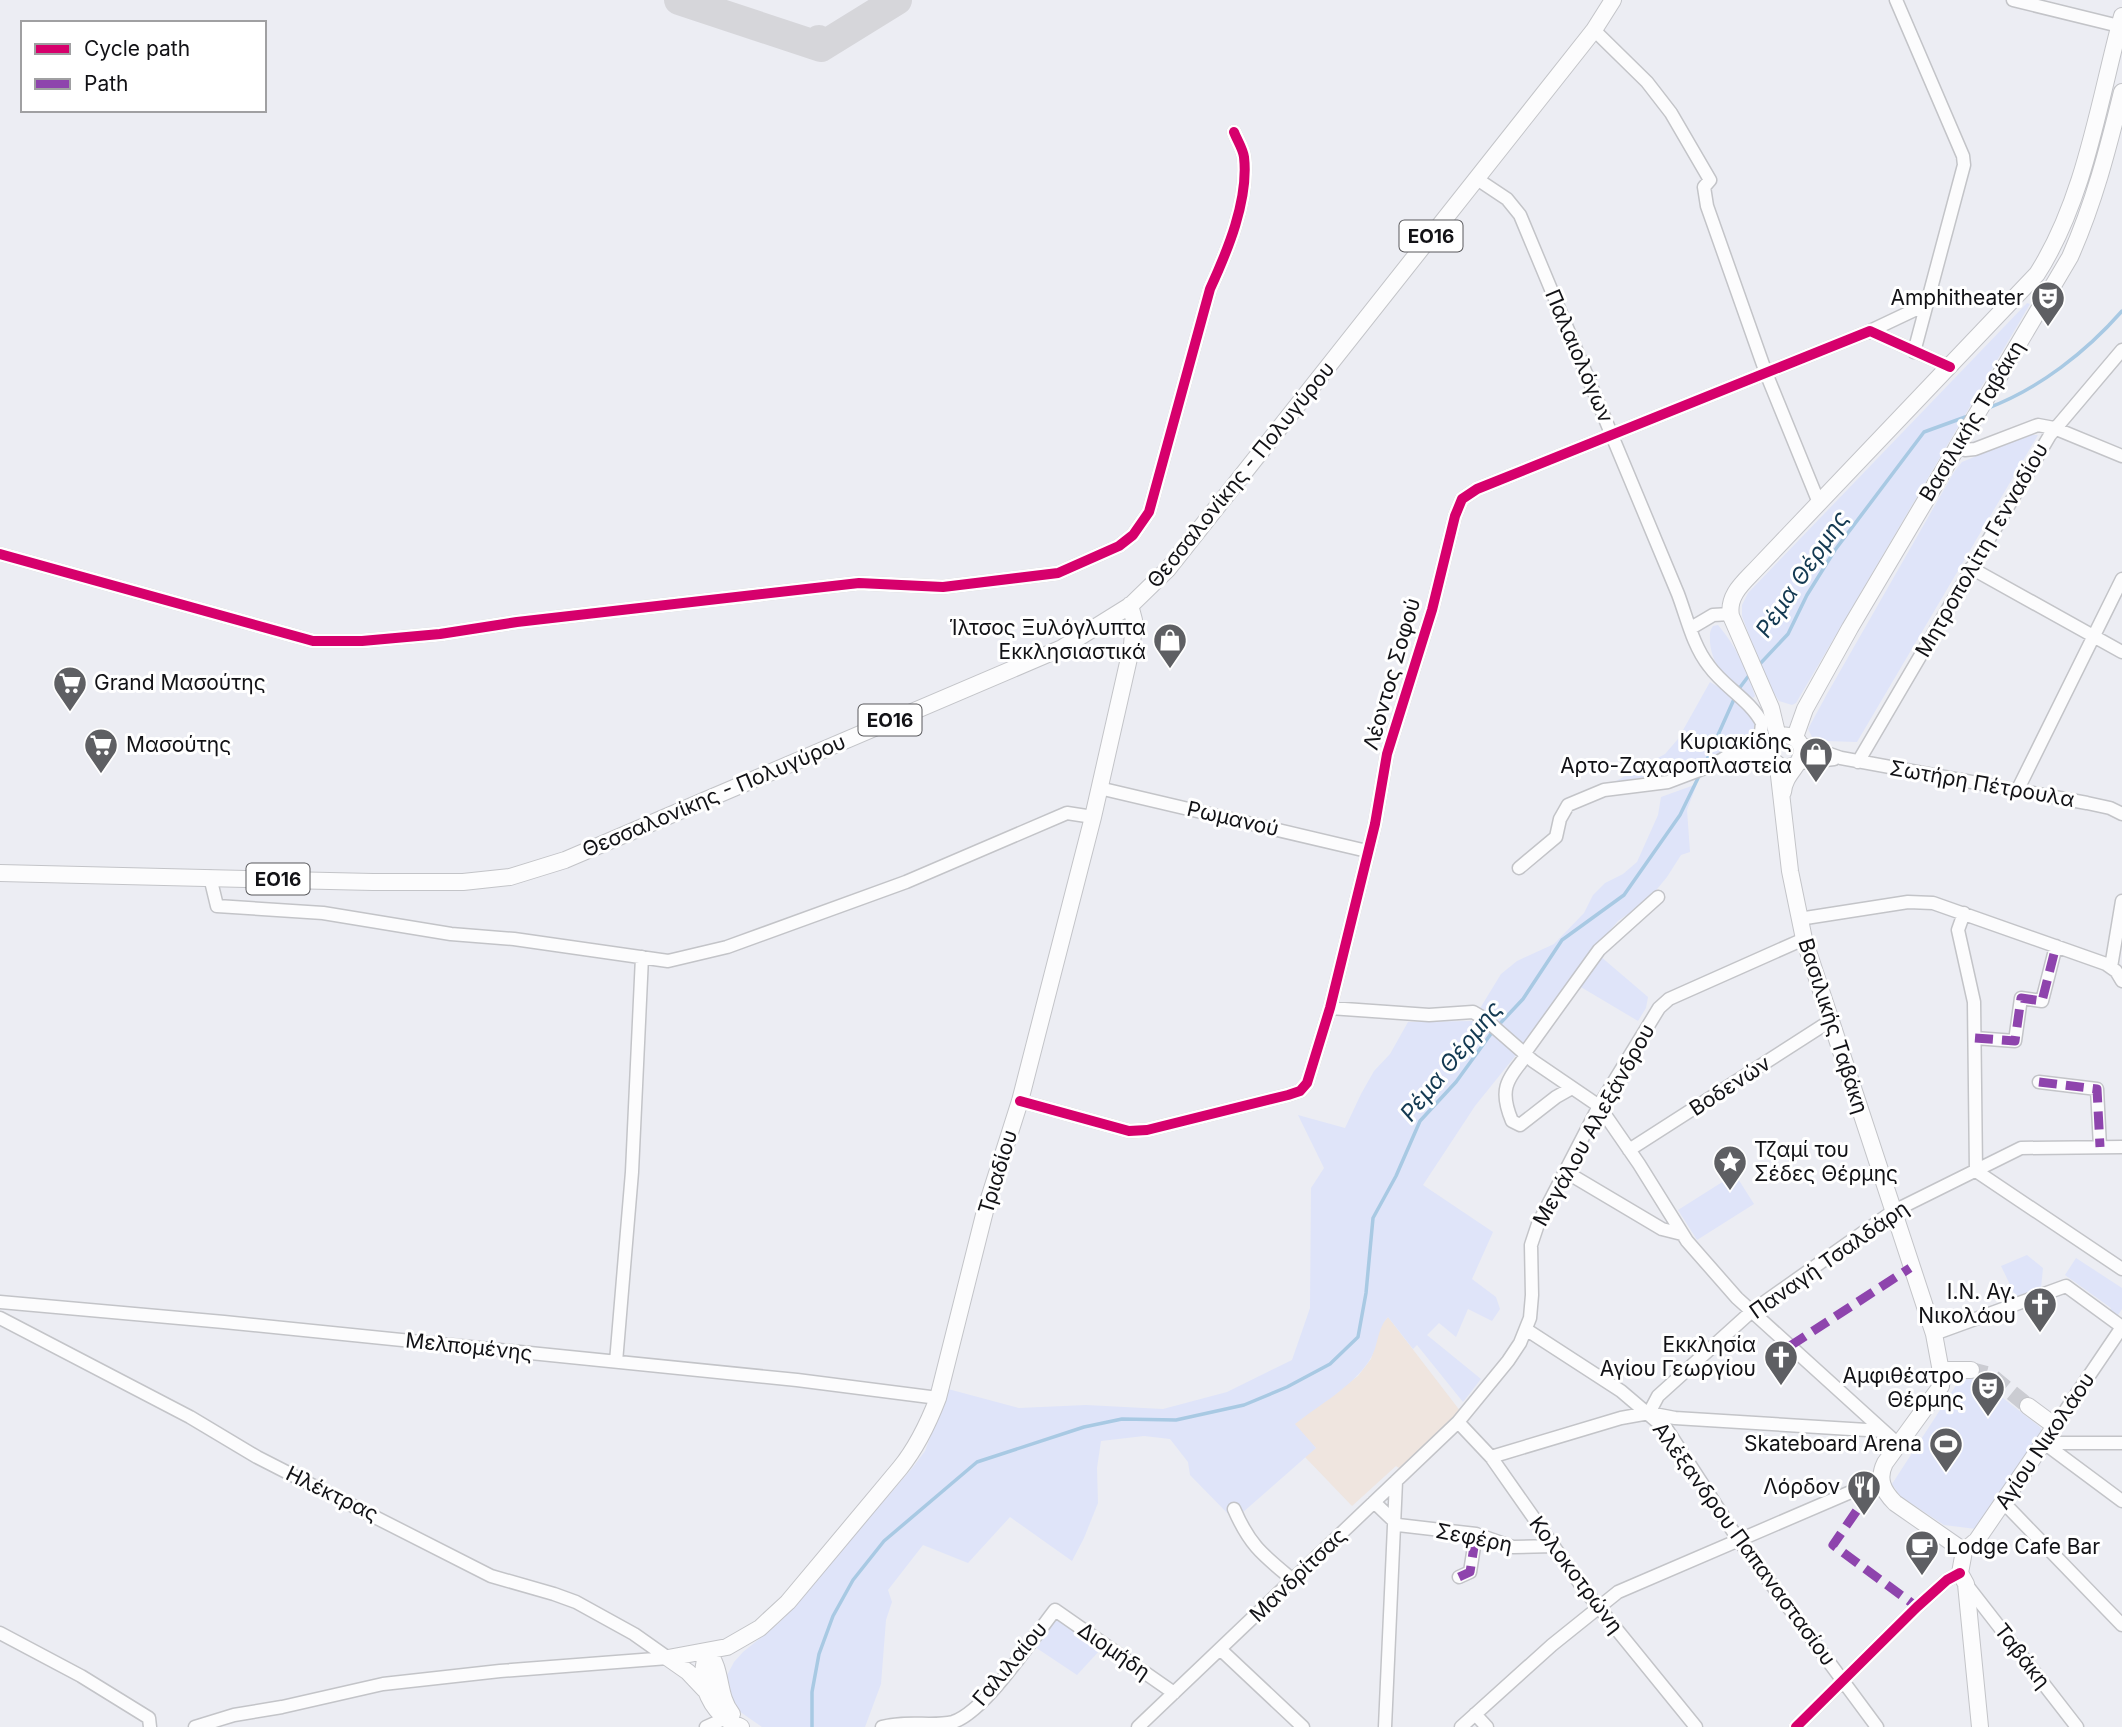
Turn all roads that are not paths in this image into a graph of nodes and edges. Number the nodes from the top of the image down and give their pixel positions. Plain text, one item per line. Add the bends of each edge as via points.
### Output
1 (1614, 0) edge
2 (1896, 0) edge
3 (2013, 0) edge
4 (2121, 21) edge
5 (1594, 30) junction
6 (2122, 92) edge
7 (1234, 132) dead end
8 (1477, 179) junction
9 (2058, 235) junction
10 (2076, 240) junction
11 (1925, 305) junction
12 (1870, 331) junction
13 (2122, 350) edge
14 (1914, 352) junction
15 (1950, 368) junction
16 (1766, 373) junction
17 (2054, 428) junction
18 (1612, 435) junction
19 (1960, 441) junction
20 (2122, 456) edge
21 (1819, 503) junction
22 (0, 554) edge
23 (1971, 568) junction
24 (2122, 579) edge
25 (1130, 605) junction
26 (1730, 614) junction
27 (1690, 628) junction
28 (2094, 636) junction
29 (2122, 652) edge
30 (1791, 739) junction
31 (1725, 758) junction
32 (1841, 758) junction
33 (1774, 760) junction
34 (1858, 762) junction
35 (1797, 764) junction
36 (1099, 788) junction
37 (2017, 791) junction
38 (1782, 798) junction
39 (2122, 814) edge
40 (1093, 817) junction
41 (1367, 851) junction
42 (1519, 868) dead end
43 (0, 873) edge
44 (210, 877) junction
45 (1658, 897) dead end
46 (2122, 901) edge
47 (1964, 913) junction
48 (1799, 919) junction
49 (1804, 939) junction
50 (2056, 946) junction
51 (642, 957) junction
52 (2112, 967) junction
53 (2122, 981) edge
54 (1330, 1008) junction
55 (1830, 1021) junction
56 (1975, 1038) junction
57 (1525, 1055) junction
58 (2039, 1082) dead end
59 (1572, 1088) junction
60 (1020, 1101) junction
61 (1599, 1106) junction
62 (2100, 1147) junction
63 (2122, 1147) edge
64 (1629, 1150) junction
65 (1976, 1171) junction
66 (1566, 1172) junction
67 (1892, 1212) junction
68 (1682, 1234) junction
69 (2122, 1269) edge
70 (0, 1302) edge
71 (1752, 1311) junction
72 (0, 1318) edge
73 (2122, 1327) edge
74 (1527, 1329) junction
75 (1934, 1334) junction
76 (616, 1362) junction
77 (1941, 1370) junction
78 (1971, 1370) tunnel mouth
79 (938, 1398) junction
80 (2028, 1406) tunnel mouth
81 (1649, 1413) junction
82 (1458, 1422) junction
83 (2055, 1426) junction
84 (1882, 1431) junction
85 (2044, 1443) junction
86 (2122, 1443) edge
87 (1898, 1444) junction
88 (1491, 1457) junction
89 (1881, 1479) junction
90 (1396, 1481) junction
91 (1374, 1502) junction
92 (2003, 1502) junction
93 (2122, 1502) edge
94 (1234, 1509) dead end
95 (1394, 1523) junction
96 (1476, 1534) junction
97 (1738, 1539) junction
98 (1554, 1546) junction
99 (1964, 1551) junction
100 (1459, 1577) dead end
101 (1963, 1578) junction
102 (1293, 1580) junction
103 (1598, 1606) junction
104 (1055, 1610) joint
105 (2122, 1625) edge
106 (0, 1633) edge
107 (732, 1645) junction
108 (1220, 1650) junction
109 (708, 1652) junction
110 (668, 1658) junction
111 (1843, 1681) junction
112 (712, 1688) junction
113 (1174, 1693) junction
114 (1475, 1714) junction
115 (726, 1718) junction
116 (150, 1727) edge
117 (195, 1727) edge
118 (706, 1727) edge
119 (744, 1727) edge
120 (882, 1727) edge
121 (1138, 1727) edge
122 (1303, 1727) edge
123 (1385, 1727) edge
124 (1461, 1727) edge
125 (1487, 1727) edge
126 (1696, 1727) edge
127 (1796, 1727) edge
128 (1877, 1727) edge
129 (1980, 1727) edge
130 (2077, 1727) edge

1 - 5 main road, Θεσσαλονίκης - Πολυγύρου / ΕΟ16
2 - 11 street via 1964,164
3 - 4 street
4 - 9 main road, Βασιλικής Ταβάκη via 2088,154
5 - 8 main road, Θεσσαλονίκης - Πολυγύρου / ΕΟ16
5 - 16 street via 1671,113 1710,180 1704,187 1707,206
6 - 10 main road, Βασιλικής Ταβάκη via 2093,200
7 - 22 street via 1244,155 1245,180 1226,255 1210,289 1150,512 1133,536 1119,546 1058,573 943,587 859,583 362,641 313,640
8 - 18 street, Παλαιολόγων via 1507,199 1520,215
8 - 25 main road, Θεσσαλονίκης - Πολυγύρου / ΕΟ16 via 1168,569
9 - 10 main road
9 - 15 main road, Βασιλικής Ταβάκη via 2038,274
10 - 19 main road, Βασιλικής Ταβάκη via 2059,277
11 - 12 street, Λέοντος Σοφού
11 - 14 street
12 - 14 street
12 - 16 street, Λέοντος Σοφού
13 - 17 street, Μητροπολίτη Γενναδίου
14 - 15 street
15 - 21 main road, Βασιλικής Ταβάκη
16 - 18 street, Λέοντος Σοφού
16 - 21 street
17 - 19 street via 2032,426 1975,449 1965,450
17 - 20 street
17 - 23 street, Μητροπολίτη Γενναδίου
18 - 27 street, Παλαιολόγων
18 - 41 street, Λέοντος Σοφού via 1462,499 1387,754
19 - 30 main road, Βασιλικής Ταβάκη
21 - 26 main road, Βασιλικής Ταβάκη via 1737,590
23 - 28 street
23 - 34 street, Μητροπολίτη Γενναδίου
24 - 28 street
25 - 36 main road, Τριαδίου via 1132,645
25 - 44 main road, Θεσσαλονίκης - Πολυγύρου / ΕΟ16 via 1044,656 536,870 463,882
26 - 27 street via 1713,615
26 - 30 main road via 1771,708
27 - 31 street, Παλαιολόγων via 1710,668 1762,723 1759,736
28 - 29 street
28 - 37 street
30 - 32 street, Σωτήρη Πέτρουλα
30 - 33 main road via 1771,743
30 - 35 main road via 1803,754
31 - 33 street
31 - 42 street via 1668,782 1604,790 1568,804 1556,837
32 - 34 street, Σωτήρη Πέτρουλα
32 - 35 street, Σωτήρη Πέτρουλα
33 - 35 main road via 1787,769
33 - 38 main road, Βασιλικής Ταβάκη
34 - 37 street, Σωτήρη Πέτρουλα
35 - 38 main road, Βασιλικής Ταβάκη via 1784,781
36 - 40 main road, Τριαδίου
36 - 41 street, Ρωμανού
37 - 39 street, Σωτήρη Πέτρουλα via 2103,806
38 - 48 main road, Βασιλικής Ταβάκη
40 - 51 street via 1067,813 906,882 727,947 668,961
40 - 60 main road, Τριαδίου
41 - 54 street, Λέοντος Σοφού
43 - 44 main road, Θεσσαλονίκης - Πολυγύρου / ΕΟ16
44 - 51 street via 217,905 323,913
45 - 57 street via 1599,950
46 - 52 street
47 - 48 street via 1933,903 1908,902
47 - 50 street
47 - 56 street via 1958,930 1973,998
48 - 49 main road, Βασιλικής Ταβάκη
49 - 55 main road, Βασιλικής Ταβάκη
49 - 61 street, Μεγάλου Αλεξάνδρου via 1669,999 1654,1015
50 - 52 street
50 - 56 street via 2042,1000 2021,998 2015,1041
51 - 76 street via 632,1172
52 - 53 street
54 - 57 street via 1429,1015 1473,1012
54 - 60 street, Λέοντος Σοφού via 1307,1083 1288,1095 1147,1130 1129,1130
55 - 64 street, Βοδενών
55 - 67 main road, Βασιλικής Ταβάκη
56 - 65 street
57 - 59 street
57 - 59 street via 1505,1085 1504,1099 1512,1122 1520,1125
58 - 62 street via 2097,1089
59 - 61 street
60 - 79 main road, Τριαδίου via 985,1210
61 - 64 street
61 - 66 street, Μεγάλου Αλεξάνδρου
62 - 63 street, Παναγή Τσαλδάρη
62 - 65 street, Παναγή Τσαλδάρη via 2021,1148
64 - 68 street
65 - 67 street, Παναγή Τσαλδάρη
65 - 69 street
66 - 68 street via 1662,1229
66 - 74 street, Μεγάλου Αλεξάνδρου via 1533,1235
67 - 71 street, Παναγή Τσαλδάρη
67 - 75 main road, Βασιλικής Ταβάκη
68 - 71 street
70 - 76 street, Μελπομένης
71 - 81 street, Παναγή Τσαλδάρη via 1658,1396
71 - 84 street
72 - 110 street, Ηλέκτρας via 257,1457 491,1576 576,1602
73 - 75 street via 2066,1286
73 - 83 street, Αγίου Νικολάου
74 - 81 street, Αλέξανδρου Παπαναστασίου
74 - 82 street, Μεγάλου Αλεξάνδρου via 1508,1361
75 - 77 main road, Βασιλικής Ταβάκη
76 - 79 street, Μελπομένης
77 - 78 main road
77 - 87 main road via 1940,1390
79 - 107 main road, Τριαδίου via 923,1434 900,1468 780,1610
80 - 83 main road
81 - 84 street
81 - 88 street
81 - 97 street, Αλέξανδρου Παπαναστασίου via 1668,1431
82 - 88 street, Κολοκοτρώνη
82 - 90 street, Μανδρίτσας
83 - 85 main road, Αγίου Νικολάου
84 - 87 street
85 - 86 street
85 - 92 main road, Αγίου Νικολάου
85 - 93 street
87 - 89 main road via 1883,1466
88 - 98 street, Κολοκοτρώνη
89 - 97 street
89 - 99 main road via 1895,1503
90 - 91 street, Μανδρίτσας
90 - 95 street
91 - 95 street
91 - 102 street, Μανδρίτσας
92 - 99 main road, Αγίου Νικολάου
92 - 105 street
94 - 102 street via 1259,1552
95 - 96 street, Σεφέρη
95 - 123 street
96 - 98 street, Σεφέρη via 1513,1547
96 - 100 street via 1470,1572
97 - 103 street via 1618,1592
97 - 111 street, Αλέξανδρου Παπαναστασίου
98 - 103 street, Κολοκοτρώνη
99 - 101 main road
101 - 111 street via 1947,1580
101 - 129 main road
101 - 130 street, Ταβάκη
102 - 108 street, Μανδρίτσας
103 - 114 street
103 - 126 street, Κολοκοτρώνη
104 - 113 street, Διομήδη
104 - 120 street, Γαλιλαίου via 1011,1668 966,1716 942,1724
106 - 116 street via 149,1718
107 - 109 main road, Τριαδίου
107 - 112 main road
108 - 113 street, Μανδρίτσας
108 - 122 street
109 - 110 main road, Τριαδίου
109 - 112 main road via 714,1660
110 - 112 main road
110 - 117 street via 383,1684
111 - 127 street
111 - 128 street, Αλέξανδρου Παπαναστασίου
112 - 115 main road
112 - 119 main road
113 - 121 street, Μανδρίτσας
114 - 124 street
114 - 125 street
115 - 118 street
115 - 119 main road

